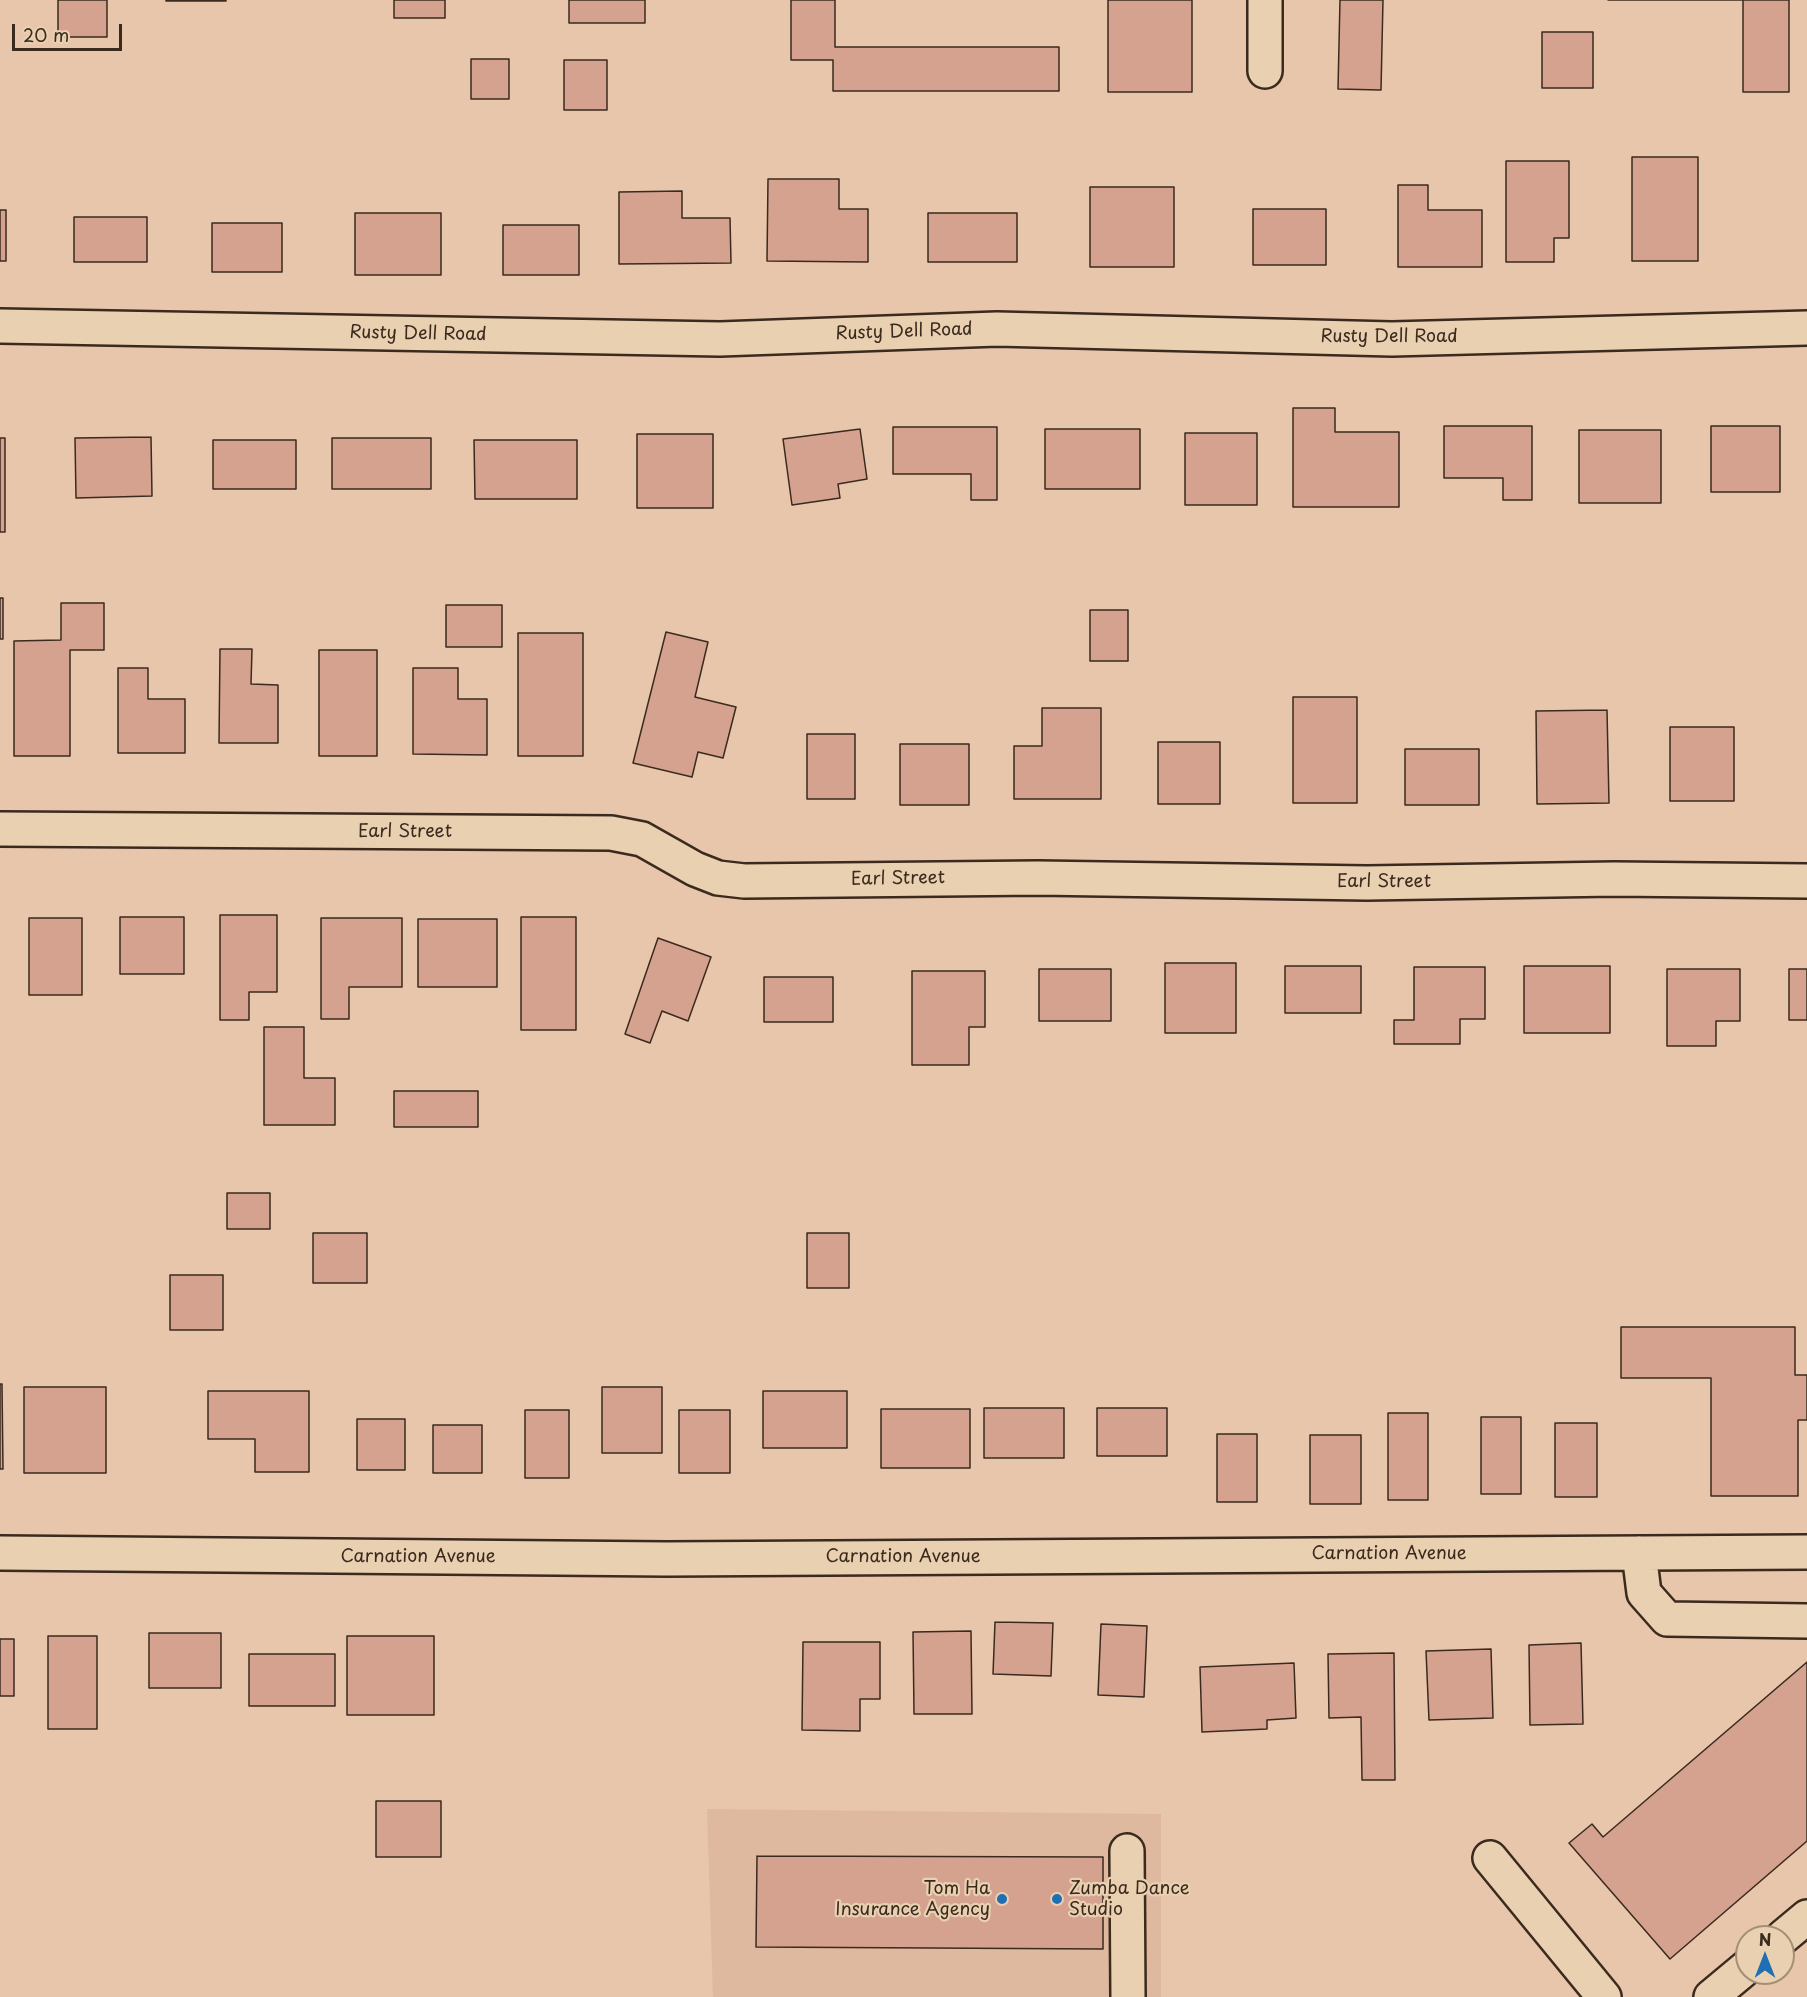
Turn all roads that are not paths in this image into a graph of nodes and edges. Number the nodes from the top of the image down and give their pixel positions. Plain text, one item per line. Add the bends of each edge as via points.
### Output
1 (1264, 0) edge
2 (1264, 71) dead end
3 (0, 326) edge
4 (1807, 328) edge
5 (0, 829) edge
6 (1807, 881) edge
7 (1807, 1552) edge
8 (0, 1553) edge
9 (1639, 1553) junction
10 (1807, 1621) edge
11 (1127, 1851) dead end
12 (1490, 1858) dead end
13 (1807, 1917) edge
14 (1795, 1927) edge
15 (1735, 1977) edge
16 (1128, 1997) edge
17 (1604, 1997) edge
18 (1710, 1997) edge

1 - 2 street
3 - 4 street, Rusty Dell Road via 720,339 997,329 1392,339
5 - 6 street, Earl Street via 611,833 642,840 718,878 744,881
7 - 9 street, Carnation Avenue
8 - 9 street, Carnation Avenue via 667,1559
9 - 10 street via 1644,1593 1667,1619
11 - 16 street
12 - 17 street
13 - 14 street
15 - 18 street

